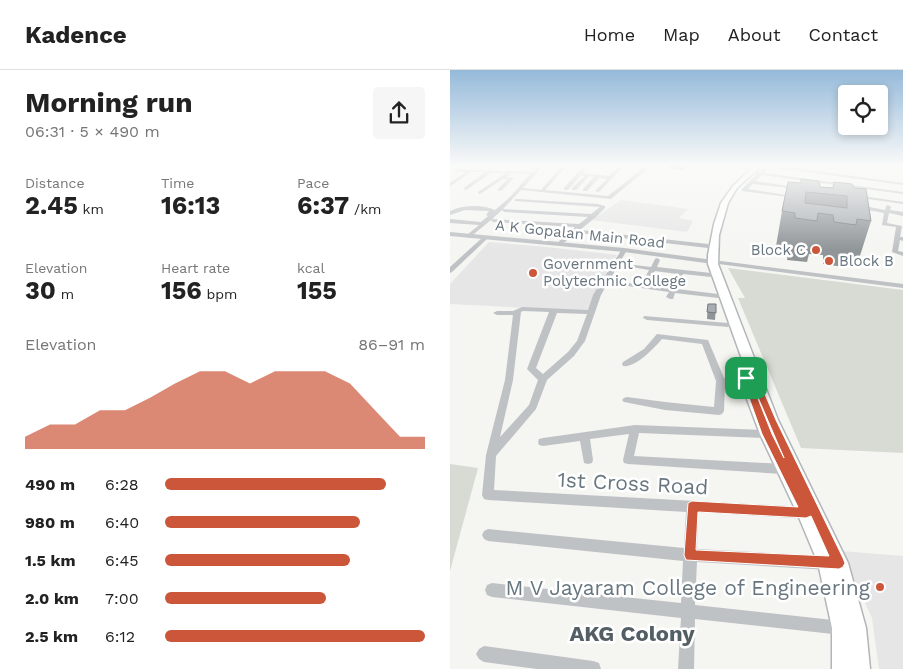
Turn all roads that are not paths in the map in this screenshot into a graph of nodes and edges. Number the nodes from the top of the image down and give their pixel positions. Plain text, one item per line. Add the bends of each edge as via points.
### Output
1 (516, 194) edge
2 (563, 194) edge
3 (613, 194) edge
4 (728, 194) edge
5 (730, 194) edge
6 (771, 194) edge
7 (892, 194) edge
8 (778, 195) joint
9 (850, 196) edge
10 (806, 199) edge
11 (517, 200) dead end
12 (890, 201) junction
13 (903, 203) edge
14 (853, 208) edge
15 (504, 210) dead end
16 (886, 211) junction
17 (450, 214) edge
18 (903, 214) edge
19 (594, 216) junction
20 (493, 220) dead end
21 (450, 221) edge
22 (479, 223) junction
23 (901, 226) edge
24 (580, 229) junction
25 (450, 234) edge
26 (466, 236) junction
27 (485, 238) junction
28 (900, 238) edge
29 (558, 244) junction
30 (624, 250) junction
31 (903, 254) edge
32 (657, 260) dead end
33 (710, 261) junction
34 (628, 266) dead end
35 (652, 269) junction
36 (450, 271) edge
37 (681, 272) junction
38 (623, 284) dead end
39 (903, 286) edge
40 (643, 287) junction
41 (672, 294) junction
42 (718, 296) junction
43 (554, 310) junction
44 (590, 312) junction
45 (497, 313) dead end
46 (517, 313) junction
47 (647, 318) dead end
48 (728, 325) junction
49 (626, 364) dead end
50 (750, 378) junction
51 (543, 379) junction
52 (721, 381) junction
53 (627, 400) dead end
54 (635, 430) junction
55 (767, 434) junction
56 (585, 436) junction
57 (543, 442) dead end
58 (491, 455) junction
59 (588, 460) dead end
60 (783, 469) junction
61 (692, 506) junction
62 (811, 513) junction
63 (488, 536) dead end
64 (690, 555) junction
65 (833, 563) junction
66 (492, 590) dead end
67 (689, 613) junction
68 (842, 628) junction
69 (484, 654) dead end
70 (593, 669) edge
71 (686, 669) edge
72 (843, 669) edge
73 (859, 669) edge

1 - 26 street
2 - 3 street via 609,198
4 - 33 main road via 722,201
5 - 33 main road
6 - 8 street
7 - 12 street
8 - 10 street
9 - 12 street
11 - 19 street via 601,205 603,207
12 - 13 street
12 - 16 street
14 - 16 street
15 - 19 street
16 - 18 street
16 - 23 street via 884,224
17 - 22 street via 461,208 493,210
19 - 24 street
20 - 24 street
21 - 22 street
22 - 26 street
23 - 28 street
24 - 29 street
24 - 33 street
25 - 26 street, A K Gopalan Main Road
26 - 27 street, A K Gopalan Main Road
27 - 29 street, A K Gopalan Main Road
27 - 36 street
28 - 31 street via 895,252
29 - 30 street, A K Gopalan Main Road
30 - 33 street, A K Gopalan Main Road
30 - 44 street
32 - 35 street
33 - 37 street
33 - 39 street
33 - 42 main road
33 - 50 main road
34 - 35 street
35 - 37 street
35 - 40 street
37 - 41 street
38 - 40 street
40 - 41 street
41 - 42 street
42 - 48 main road
43 - 44 street
43 - 46 street via 522,309
43 - 51 street via 531,369
44 - 51 street via 581,341
45 - 46 street
46 - 58 street via 508,380
47 - 48 street
48 - 50 main road
49 - 52 street via 647,351 660,336 706,342
50 - 52 street
50 - 55 main road
50 - 62 main road
51 - 58 street via 532,407
52 - 53 street via 719,411
54 - 55 street
54 - 56 street
54 - 60 street via 628,460
55 - 60 main road
56 - 57 street
56 - 59 street
58 - 61 street, 1st Cross Road via 488,495
60 - 62 main road
61 - 62 street, 1st Cross Road
61 - 64 street
62 - 65 main road
63 - 64 street
64 - 65 street
64 - 67 street
65 - 68 main road
65 - 73 main road via 847,589 856,628
66 - 67 street
67 - 68 street
67 - 71 street
68 - 72 main road
69 - 70 street

